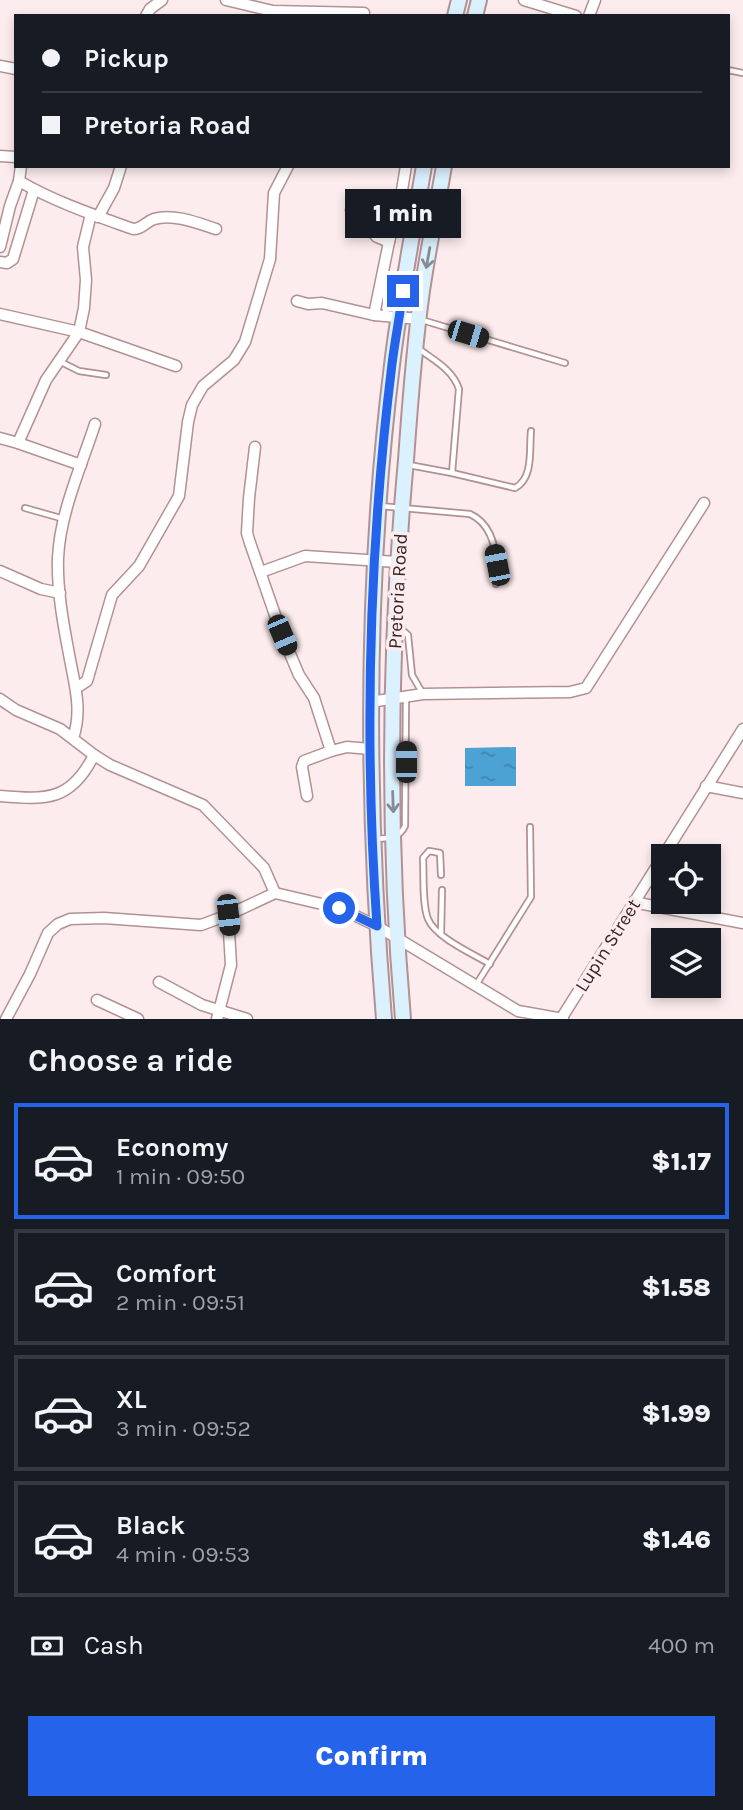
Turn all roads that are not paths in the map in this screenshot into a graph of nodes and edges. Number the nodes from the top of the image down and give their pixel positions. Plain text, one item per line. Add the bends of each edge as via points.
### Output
1 (162, 0) edge
2 (226, 0) edge
3 (368, 0) edge
4 (524, 0) edge
5 (147, 14) edge
6 (364, 14) edge
7 (570, 14) edge
8 (21, 168) edge
9 (120, 168) edge
10 (287, 168) edge
11 (405, 168) edge
12 (424, 168) edge
13 (444, 168) edge
14 (19, 181) junction
15 (34, 190) junction
16 (402, 190) junction
17 (420, 193) junction
18 (351, 210) dead end
19 (95, 215) junction
20 (216, 229) dead end
21 (389, 242) junction
22 (0, 247) edge
23 (0, 262) edge
24 (297, 301) dead end
25 (0, 314) edge
26 (374, 315) junction
27 (400, 318) junction
28 (419, 319) junction
29 (79, 332) junction
30 (415, 347) junction
31 (60, 361) junction
32 (565, 363) dead end
33 (176, 366) dead end
34 (106, 375) dead end
35 (95, 424) dead end
36 (531, 430) dead end
37 (0, 438) edge
38 (18, 443) junction
39 (255, 447) dead end
40 (405, 464) junction
41 (82, 466) junction
42 (452, 473) junction
43 (704, 503) dead end
44 (380, 506) junction
45 (401, 507) junction
46 (25, 508) dead end
47 (65, 520) junction
48 (376, 560) junction
49 (397, 562) junction
50 (0, 571) edge
51 (261, 572) junction
52 (496, 584) dead end
53 (60, 593) junction
54 (395, 625) junction
55 (76, 688) junction
56 (423, 694) junction
57 (399, 696) junction
58 (0, 699) edge
59 (370, 702) junction
60 (743, 729) edge
61 (73, 738) junction
62 (370, 749) junction
63 (331, 751) junction
64 (94, 755) junction
65 (706, 786) junction
66 (743, 793) edge
67 (0, 796) edge
68 (307, 796) dead end
69 (530, 827) dead end
70 (394, 838) junction
71 (372, 839) junction
72 (441, 875) dead end
73 (442, 890) dead end
74 (275, 893) junction
75 (633, 902) junction
76 (228, 915) junction
77 (743, 923) edge
78 (377, 926) junction
79 (441, 934) junction
80 (396, 938) junction
81 (490, 964) junction
82 (159, 982) dead end
83 (476, 986) junction
84 (97, 1000) dead end
85 (521, 1015) edge
86 (218, 1016) edge
87 (6, 1019) edge
88 (138, 1019) edge
89 (247, 1019) edge
90 (384, 1019) edge
91 (402, 1019) edge
92 (562, 1019) edge

1 - 5 street
2 - 6 street via 273,11
3 - 6 street
4 - 7 street
8 - 14 street
9 - 19 street via 114,188
10 - 55 street via 274,193 270,259 245,342 234,360 197,395 189,413 179,496 139,566 112,594 87,681
11 - 16 street
12 - 17 main road, Pretoria Road
13 -> 28 main road, Pretoria Road
14 - 15 street
14 - 22 street
15 - 19 street
15 - 23 street via 13,259
16 - 17 street
16 - 21 street
17 - 27 main road, Pretoria Road
18 - 21 street via 377,237
19 - 20 street via 133,229 166,218
19 - 29 street via 83,247 85,288
21 - 26 street
24 - 26 street
25 - 29 street
26 - 27 street
27 - 28 street
27 - 44 main road, Pretoria Road
28 - 30 main road, Pretoria Road
28 - 32 lane
29 - 31 street
29 - 33 street
30 - 40 main road, Pretoria Road
30 - 42 lane via 456,378
31 - 34 lane via 79,371
31 - 38 street via 46,380
35 - 41 street
36 - 42 lane via 528,471 515,488
37 - 38 street
38 - 41 street
39 - 51 street via 247,533
40 - 42 lane
40 - 45 main road, Pretoria Road
41 - 47 street
43 - 56 street via 586,688
44 - 45 lane
44 - 48 main road, Pretoria Road
45 - 49 main road, Pretoria Road
45 - 52 lane via 481,519 491,534
46 - 47 lane
47 - 53 street via 58,556
48 - 49 street
48 - 51 street via 305,556
48 - 59 main road, Pretoria Road
49 - 54 main road, Pretoria Road
50 - 53 street
51 - 63 street
53 - 55 street
54 - 56 lane via 408,635 412,675
54 - 57 main road, Pretoria Road
55 - 61 street via 78,714
56 - 57 street
57 - 59 street
57 - 70 main road, Pretoria Road
58 - 61 street
59 - 62 main road, Pretoria Road
60 - 65 street, Lupin Street
61 - 64 street
62 - 63 street
62 - 71 main road, Pretoria Road
63 - 68 street via 303,762
64 - 67 street via 78,780 60,794
64 - 74 street via 203,805 264,868
65 - 66 street
65 - 75 street, Lupin Street
69 - 81 lane via 530,897
70 - 71 lane
70 - 80 main road, Pretoria Road
71 - 78 main road, Pretoria Road
72 - 79 lane via 440,853 429,851 423,858 427,916
73 - 79 lane
74 - 76 street
74 - 78 street via 339,908
75 - 77 street
75 - 92 street, Lupin Street
76 - 86 street via 231,965
76 - 87 street via 201,925 104,918 58,924 48,933
78 - 80 street
78 - 90 main road, Pretoria Road
79 - 81 lane
80 - 83 street
80 - 91 main road, Pretoria Road
81 - 83 lane
82 - 86 street
83 - 85 street
84 - 88 street
85 - 92 street
86 - 89 street

